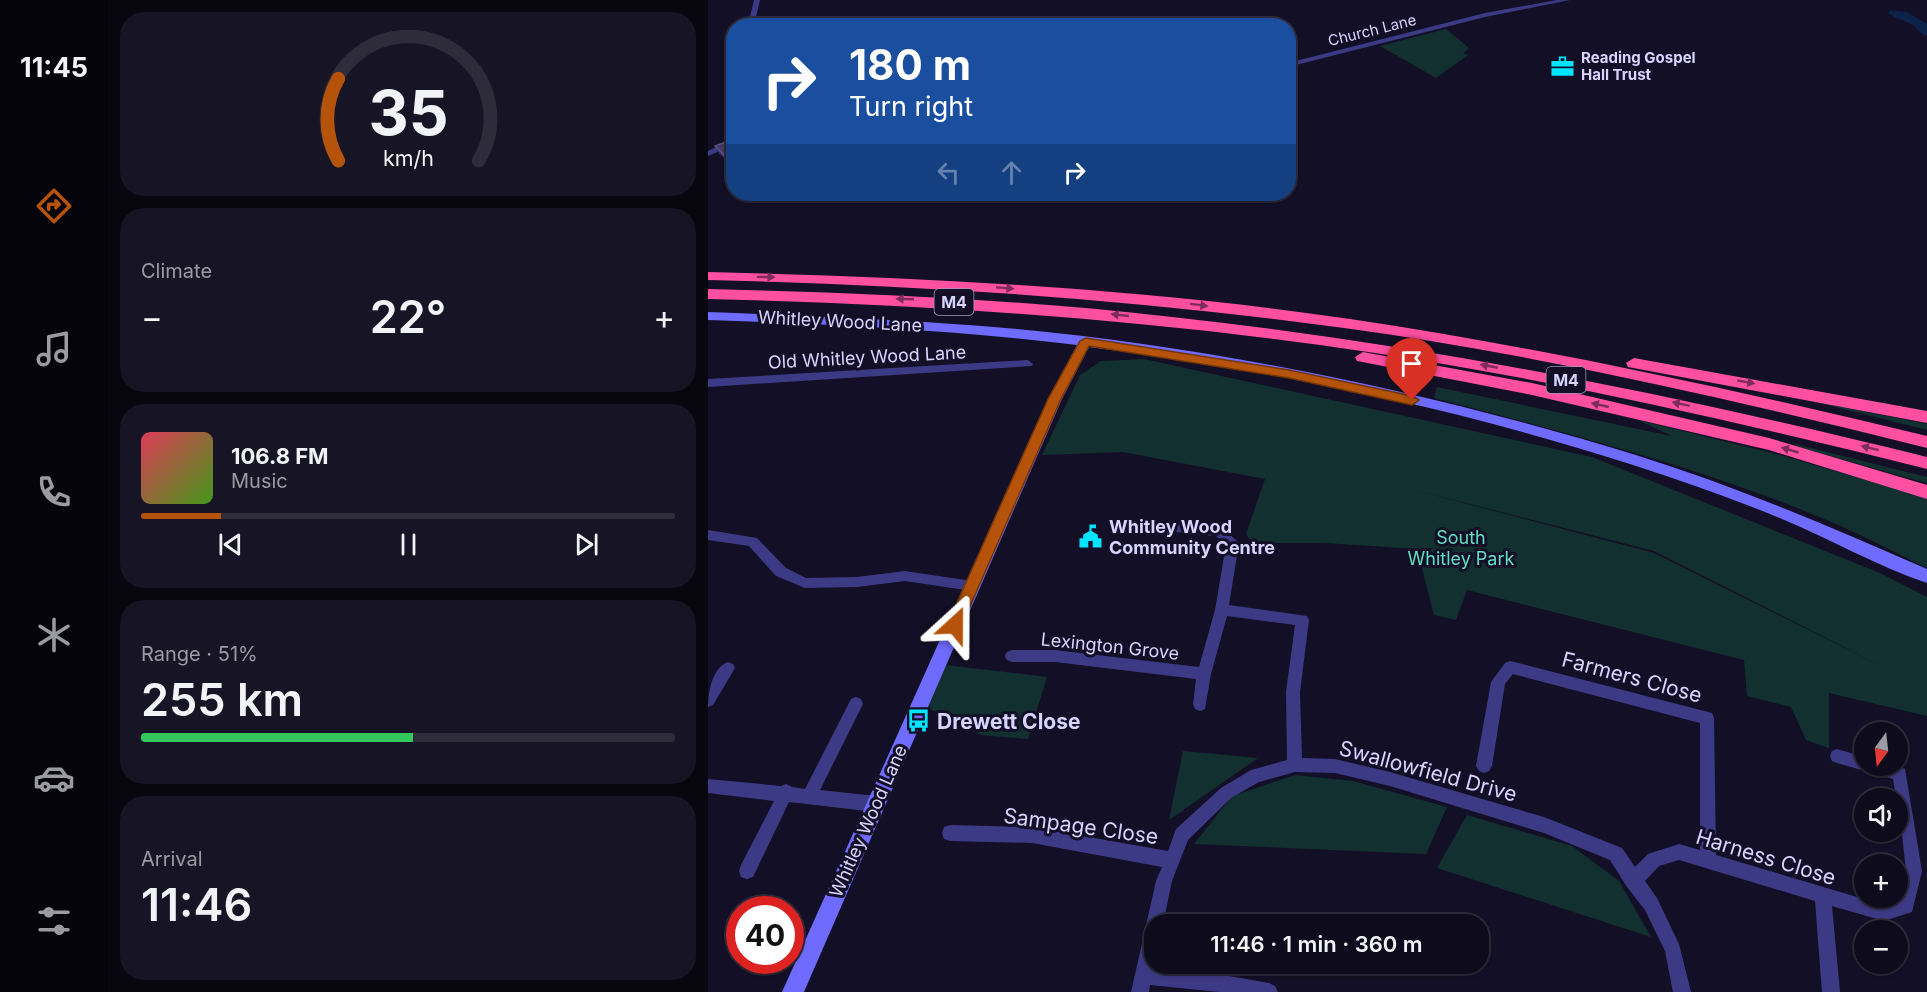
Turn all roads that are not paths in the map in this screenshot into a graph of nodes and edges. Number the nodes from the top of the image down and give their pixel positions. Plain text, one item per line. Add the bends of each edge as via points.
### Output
1 (757, 0) edge
2 (1568, 0) edge
3 (752, 18) edge
4 (1296, 63) edge
5 (726, 145) edge
6 (708, 154) edge
7 (708, 276) edge
8 (708, 294) edge
9 (708, 316) edge
10 (1199, 323) junction
11 (1086, 341) junction
12 (1480, 345) junction
13 (1028, 364) dead end
14 (708, 383) edge
15 (1927, 417) edge
16 (1927, 442) edge
17 (1927, 463) edge
18 (1927, 492) edge
19 (1150, 526) dead end
20 (708, 535) edge
21 (1927, 576) edge
22 (972, 586) junction
23 (1222, 610) junction
24 (1012, 656) dead end
25 (728, 668) dead end
26 (1204, 674) junction
27 (708, 700) edge
28 (856, 704) dead end
29 (1200, 704) dead end
30 (1837, 756) dead end
31 (1854, 761) edge
32 (1295, 765) junction
33 (1484, 766) dead end
34 (1900, 776) edge
35 (708, 786) edge
36 (786, 792) junction
37 (810, 795) junction
38 (876, 804) junction
39 (950, 833) dead end
40 (1170, 860) junction
41 (1708, 860) junction
42 (747, 871) dead end
43 (1633, 881) junction
44 (1823, 896) junction
45 (1141, 984) edge
46 (793, 992) edge
47 (1269, 992) edge
48 (1682, 992) edge
49 (1831, 992) edge

1 - 3 street
2 - 4 street, Church Lane via 1485,15
5 - 6 street
7 -> 12 highway, M4 via 947,283 1057,291 1298,317
10 -> 8 highway, M4 via 956,302
9 - 11 main road, Whitley Wood Lane via 927,325
17 -> 10 highway, M4 via 1556,378 1392,349
18 -> 10 highway, M4 via 1769,444 1653,417
11 - 21 main road via 1353,387 1570,440 1778,509
11 - 22 main road, Whitley Wood Lane via 1055,399
12 -> 15 highway, M4 via 1614,360
12 - 16 highway, M4 via 1704,390
13 - 14 street, Old Whitley Wood Lane
19 - 23 street via 1219,531 1233,543
20 - 22 street via 753,542 781,572 805,583 905,576
22 - 38 main road, Whitley Wood Lane
23 - 26 street
23 - 32 street via 1302,620 1293,692
24 - 26 street, Lexington Grove via 1055,656
25 - 27 street
26 - 29 street
28 - 37 street
30 - 31 street, Harness Close
32 - 40 street, Swallowfield Drive via 1256,775 1226,793 1182,834
32 - 43 street, Swallowfield Drive via 1346,768 1544,825 1616,854
33 - 41 street, Farmers Close via 1498,682 1510,667 1707,718
34 - 44 street, Harness Close via 1914,871 1906,906 1884,913
35 - 36 street
36 - 37 street
36 - 42 street
37 - 38 street
38 - 46 main road, Whitley Wood Lane
39 - 40 street, Sampage Close via 1032,836
40 - 45 street, Swallowfield Drive
41 - 43 street, Harness Close via 1678,852 1654,860
41 - 44 street, Harness Close
43 - 48 street, Swallowfield Drive via 1651,904 1673,950
44 - 49 street
45 - 47 street via 1218,983

